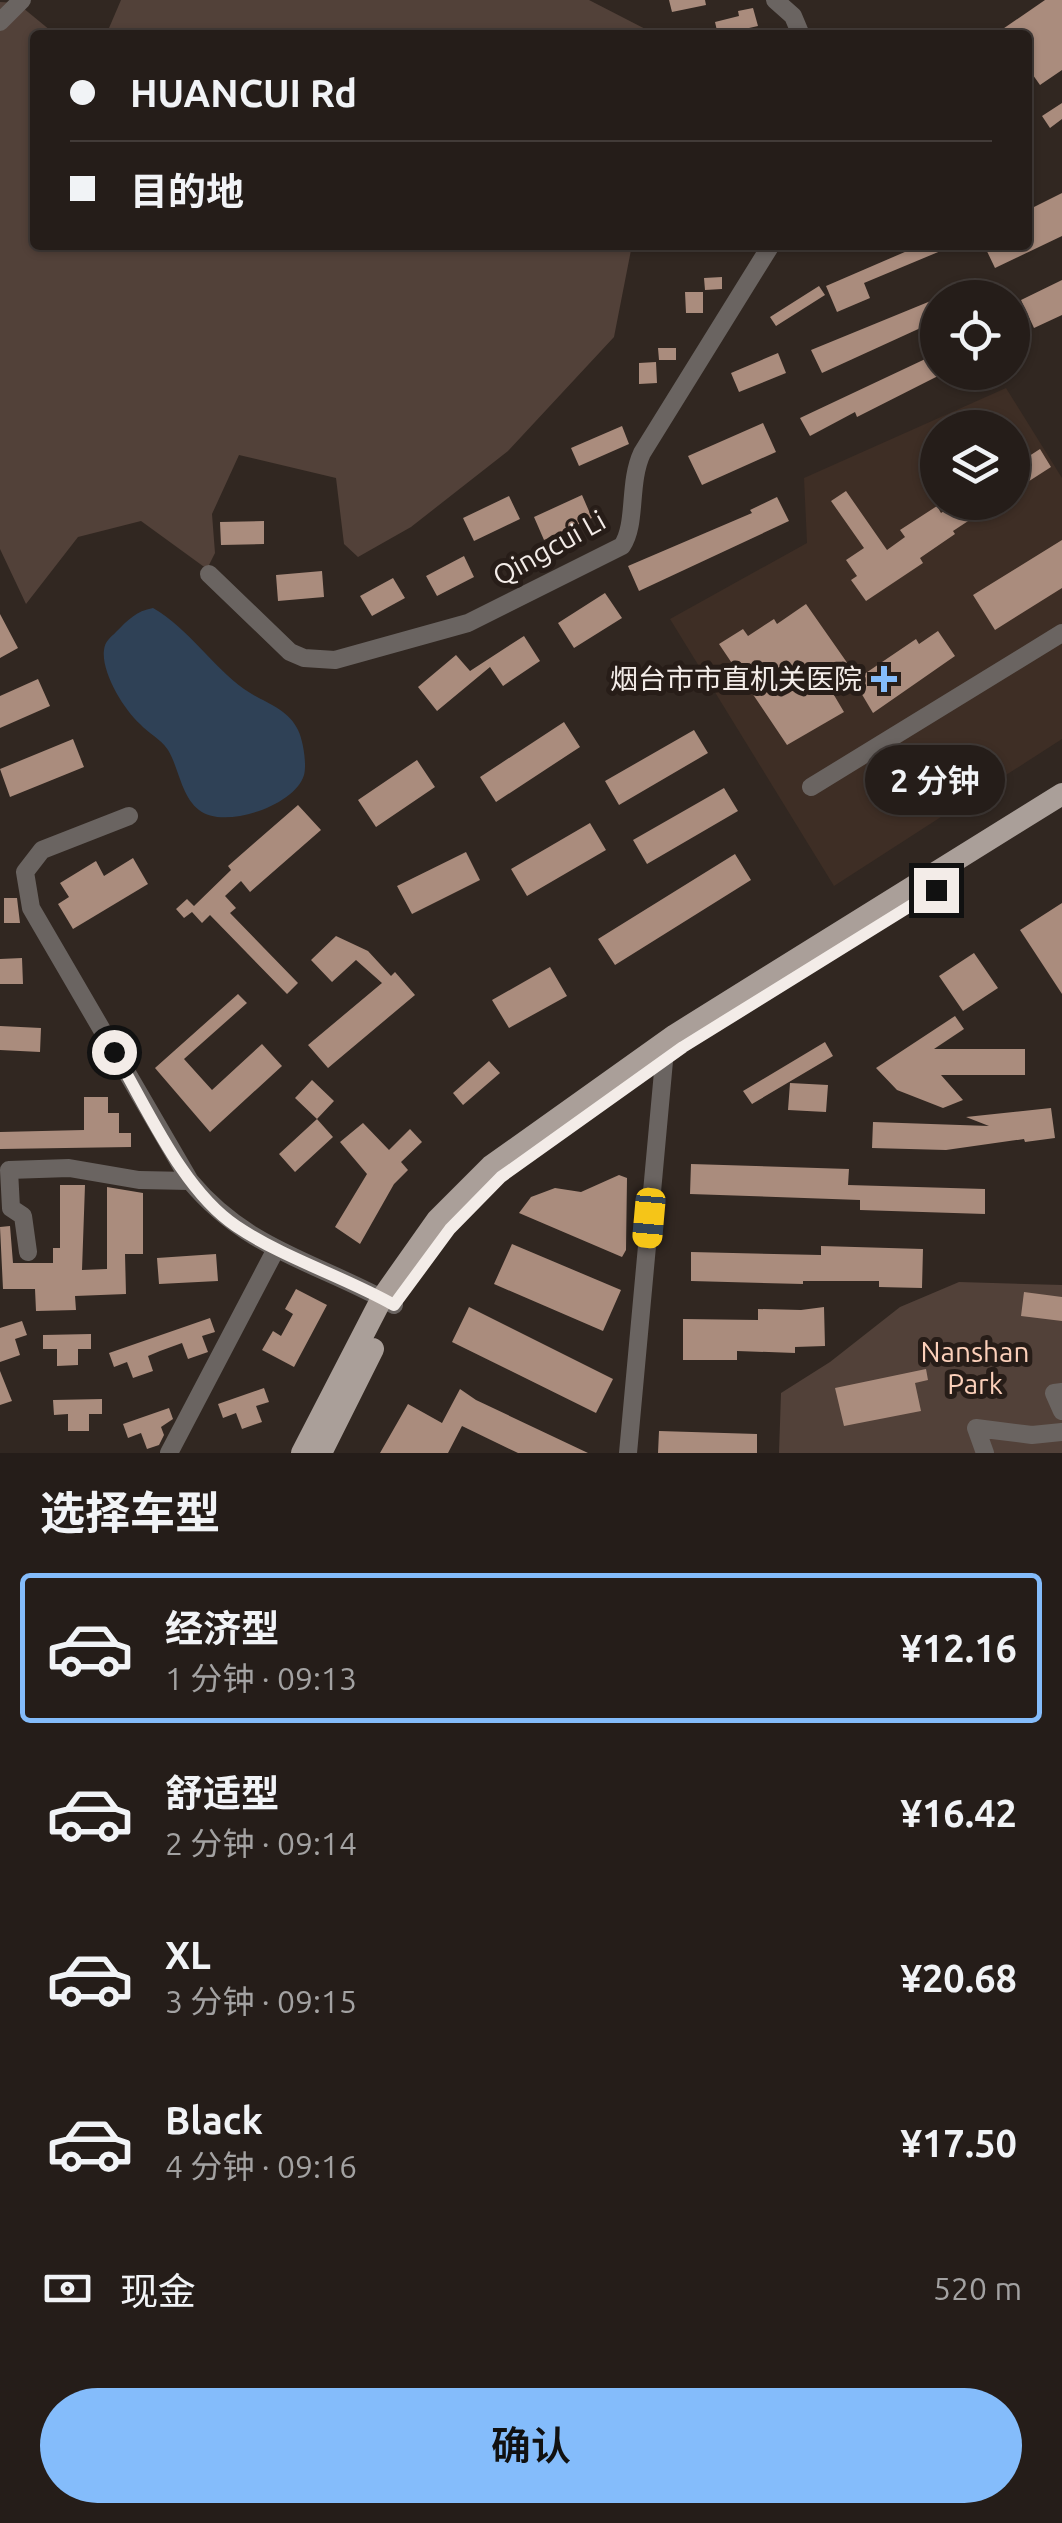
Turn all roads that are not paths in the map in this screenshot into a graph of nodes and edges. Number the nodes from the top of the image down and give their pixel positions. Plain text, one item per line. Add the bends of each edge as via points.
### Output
1 (22, 0) edge
2 (775, 0) edge
3 (0, 22) edge
4 (799, 30) edge
5 (768, 250) edge
6 (209, 574) dead end
7 (1062, 633) edge
8 (811, 787) dead end
9 (1062, 794) edge
10 (1062, 811) edge
11 (129, 816) dead end
12 (660, 1055) junction
13 (190, 1181) junction
14 (276, 1249) junction
15 (28, 1252) dead end
16 (388, 1301) junction
17 (1062, 1392) edge
18 (1062, 1411) edge
19 (1062, 1432) edge
20 (170, 1453) edge
21 (302, 1453) edge
22 (321, 1453) edge
23 (628, 1453) edge
24 (984, 1453) edge

1 - 3 street
2 - 4 street
5 - 6 street, Qingcui Li via 642,453 622,546 468,623 335,660 290,652
7 - 8 street
9 - 12 main road
10 - 12 main road
11 - 13 street via 42,850 25,872 30,908
12 - 16 main road via 501,1177
12 - 23 street
13 - 14 street via 234,1225
13 - 15 street via 69,1168 9,1170 11,1208 23,1216
14 - 16 street
14 - 20 street
16 - 21 main road
16 - 22 main road
17 - 18 street via 1054,1392
19 - 24 street via 1032,1436 976,1428

